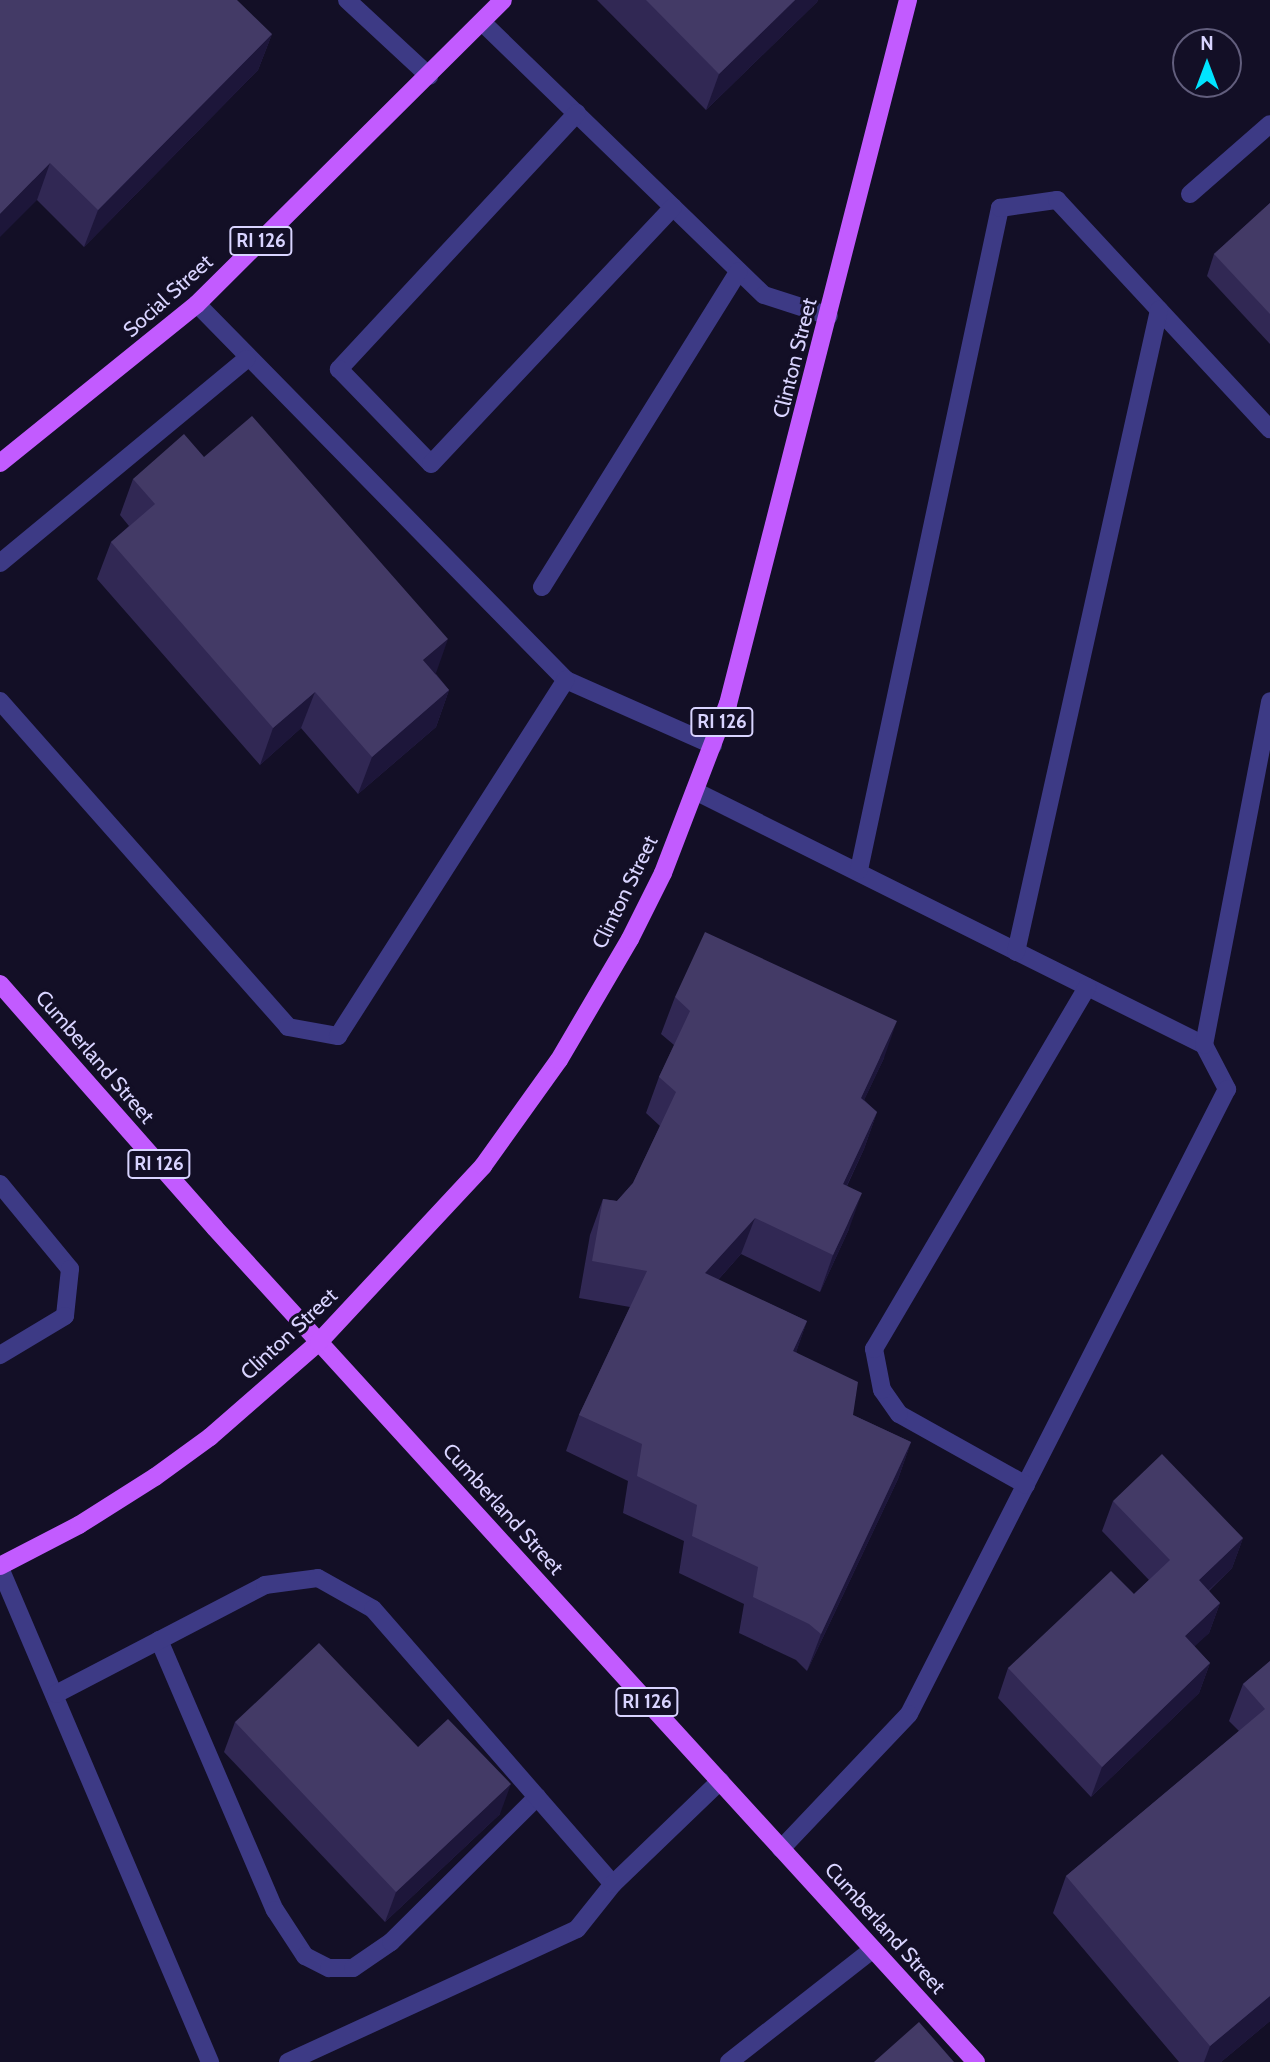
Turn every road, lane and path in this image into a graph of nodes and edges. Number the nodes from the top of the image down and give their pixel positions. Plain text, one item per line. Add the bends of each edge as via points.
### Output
1 (347, 0) edge
2 (503, 0) edge
3 (908, 0) edge
4 (482, 22) junction
5 (429, 76) junction
6 (577, 113) junction
7 (1270, 124) edge
8 (1190, 194) dead end
9 (673, 207) junction
10 (739, 271) junction
11 (197, 304) junction
12 (1159, 310) junction
13 (829, 316) junction
14 (247, 359) junction
15 (1270, 429) edge
16 (0, 463) edge
17 (0, 563) edge
18 (542, 587) dead end
19 (566, 680) junction
20 (0, 701) edge
21 (1270, 701) edge
22 (713, 745) junction
23 (695, 791) junction
24 (859, 870) junction
25 (1016, 952) junction
26 (0, 984) edge
27 (1087, 987) junction
28 (1204, 1045) junction
29 (0, 1184) edge
30 (319, 1342) junction
31 (0, 1355) edge
32 (1026, 1485) junction
33 (0, 1567) edge
34 (159, 1640) junction
35 (56, 1694) junction
36 (720, 1781) junction
37 (537, 1797) junction
38 (781, 1849) junction
39 (613, 1884) junction
40 (873, 1949) junction
41 (210, 2062) edge
42 (288, 2062) edge
43 (729, 2062) edge
44 (976, 2062) edge

1 - 5 street
2 - 4 main road, Social Street / RI 126
3 - 13 main road, Clinton Street / RI 126
4 - 5 main road, Social Street / RI 126
4 - 6 street
5 - 11 main road, Social Street / RI 126
6 - 9 street
6 - 9 street via 339,369 431,464
7 - 8 street
9 - 10 street
10 - 13 street via 764,295
10 - 18 street
11 - 14 street
11 - 16 main road, Social Street / RI 126
12 - 15 street
12 - 24 street via 1057,200 1000,208
12 - 25 street
13 - 22 main road, Clinton Street / RI 126 via 729,705
14 - 17 street
14 - 19 street
19 - 20 street via 338,1036 288,1027
19 - 22 street
21 - 28 street
22 - 23 main road, Clinton Street / RI 126
23 - 24 street
23 - 30 main road, Clinton Street / RI 126 via 630,939 559,1060 483,1166
24 - 25 street
25 - 27 street
26 - 30 main road, Cumberland Street / RI 126
27 - 28 street
27 - 32 street via 874,1349 882,1390 899,1414
28 - 32 street via 1227,1089
29 - 31 street via 70,1269 65,1316
30 - 33 main road, Clinton Street via 210,1437 155,1477
30 - 36 main road, Cumberland Street / RI 126
32 - 38 street via 909,1714
33 - 35 street
34 - 35 street
34 - 37 street via 265,1586 318,1578 373,1608
34 - 37 street via 275,1910 305,1956 329,1968 353,1968 391,1942
35 - 41 street
36 - 38 main road, Cumberland Street / RI 126
36 - 39 street
37 - 39 street
38 - 40 main road, Cumberland Street / RI 126
39 - 42 street via 578,1929
40 - 43 street
40 - 44 main road, Cumberland Street / RI 126

